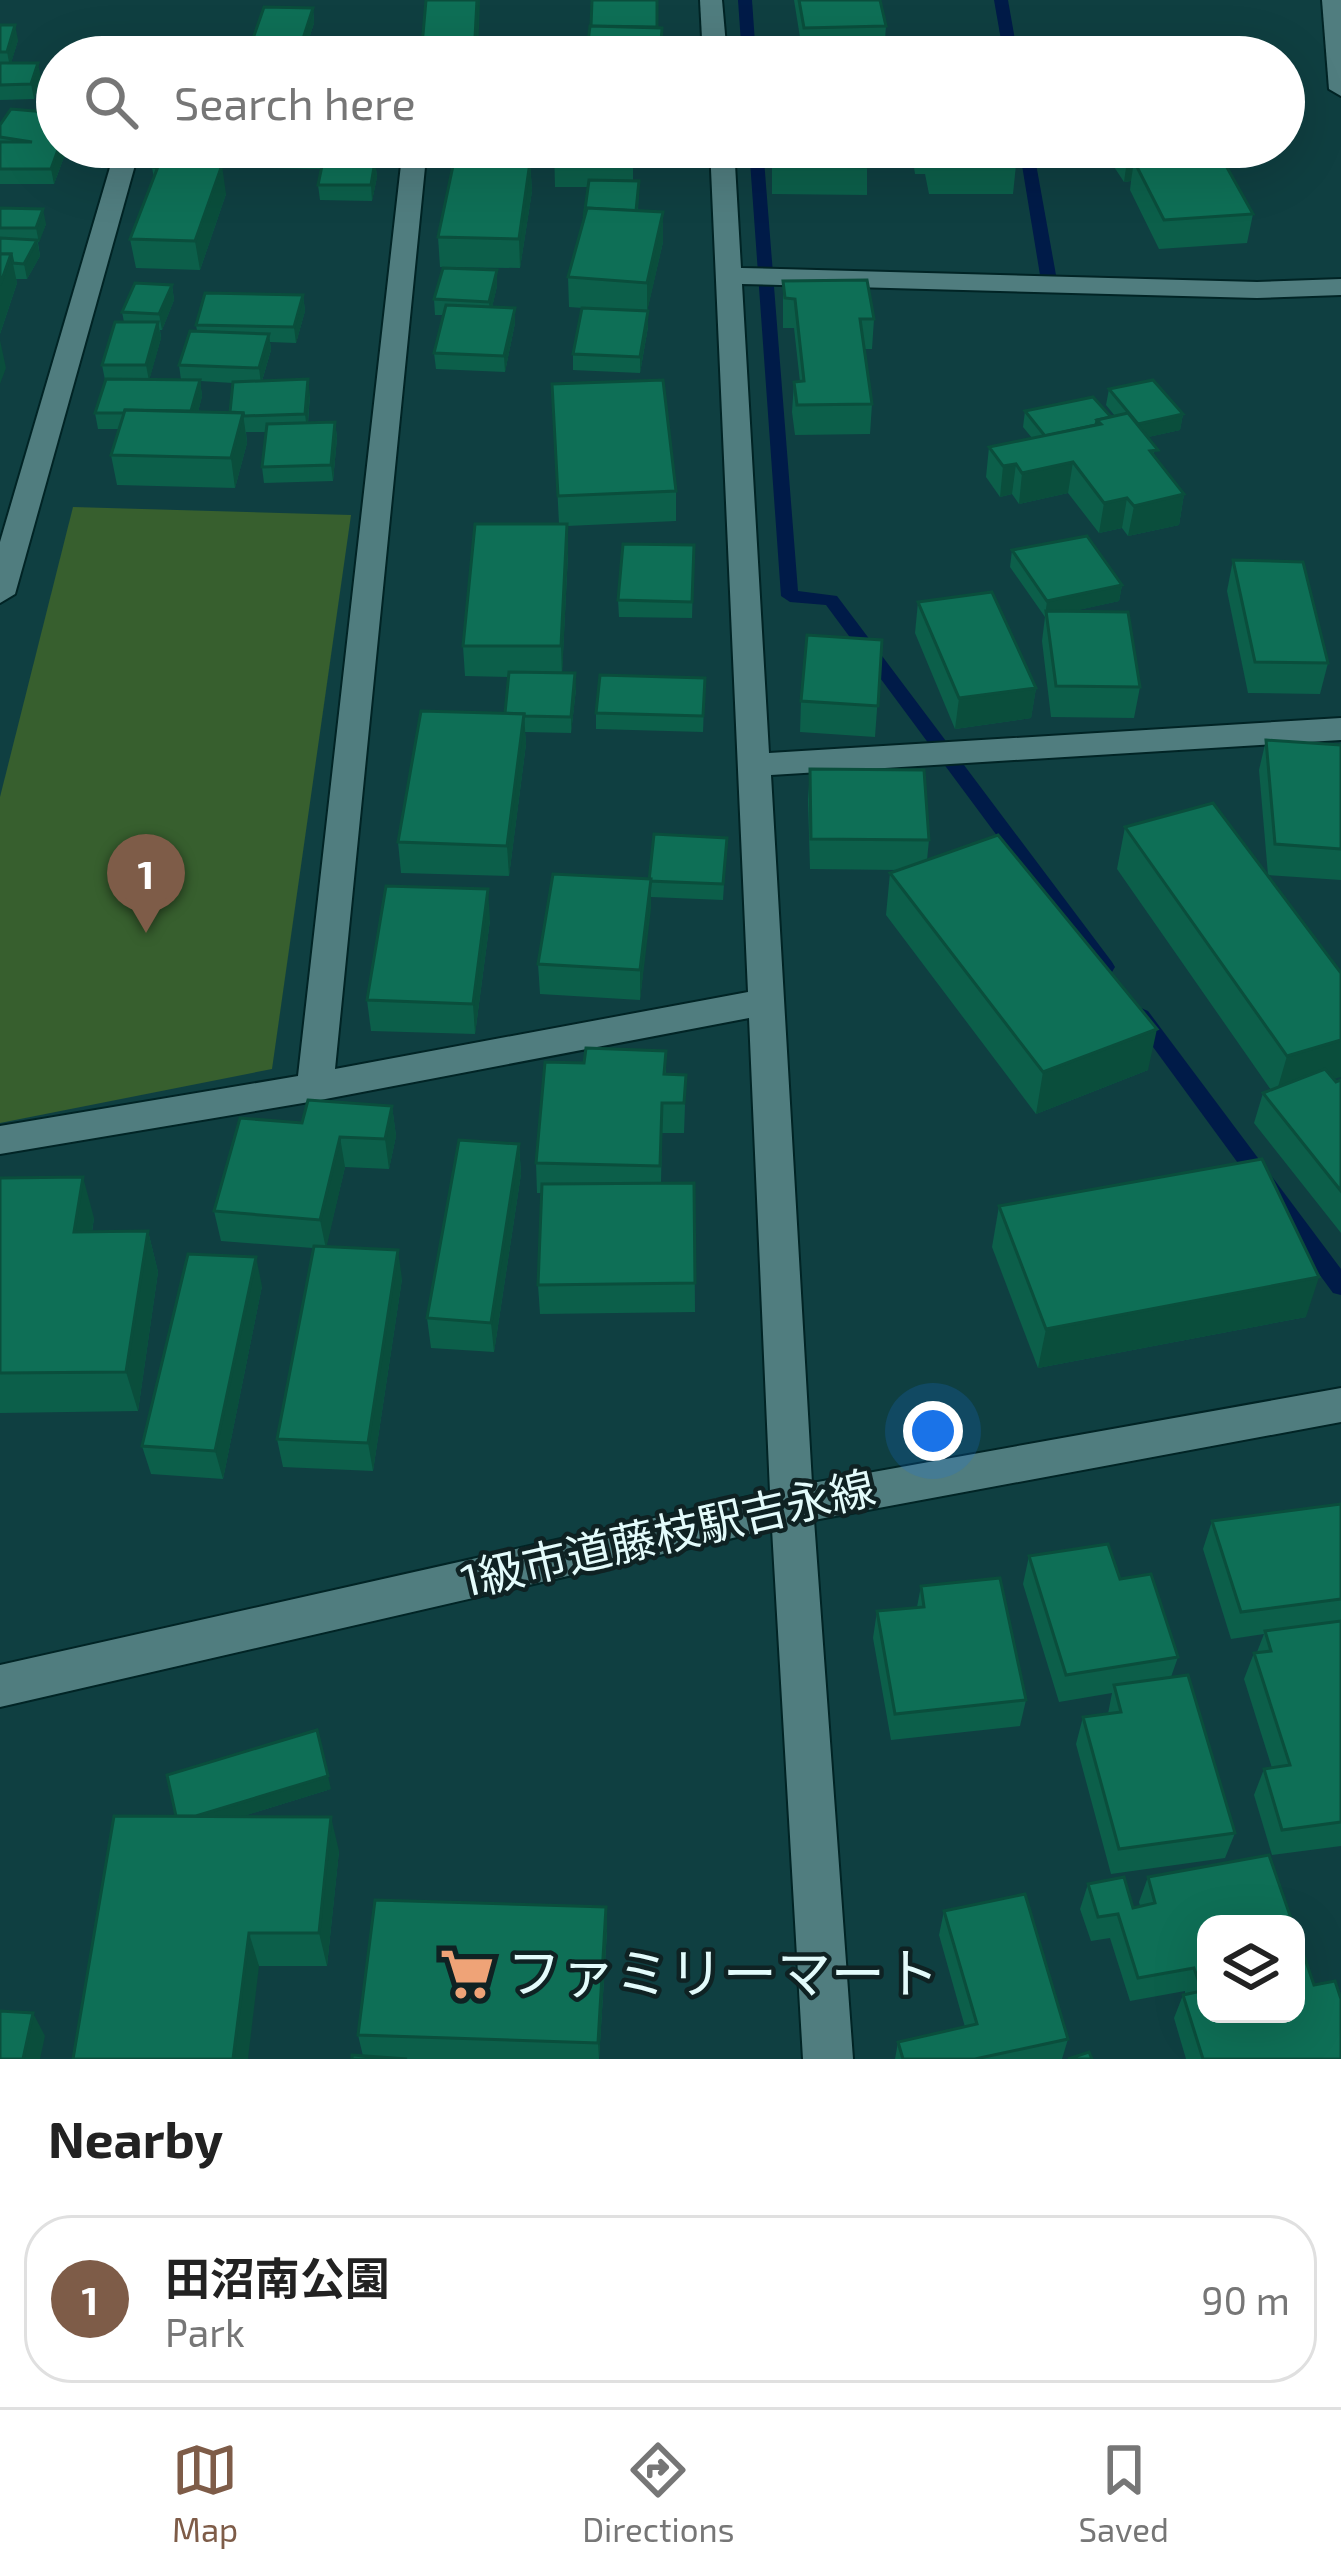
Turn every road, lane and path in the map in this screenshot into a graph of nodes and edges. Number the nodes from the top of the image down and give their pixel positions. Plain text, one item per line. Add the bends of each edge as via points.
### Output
1 (711, 0) edge
2 (1333, 0) edge
3 (714, 36) edge
4 (1340, 78) edge
5 (122, 168) edge
6 (413, 168) edge
7 (723, 168) edge
8 (731, 276) junction
9 (1341, 286) edge
10 (5, 555) edge
11 (0, 594) edge
12 (1341, 729) edge
13 (756, 765) junction
14 (768, 1000) junction
15 (315, 1087) junction
16 (0, 1140) edge
17 (1341, 1406) edge
18 (792, 1503) junction
19 (0, 1686) edge
20 (828, 2059) edge

1 - 3 street
2 - 4 street
5 - 10 street
6 - 15 street
7 - 8 street
8 - 9 street
8 - 13 street
10 - 11 street
12 - 13 street
13 - 14 street
14 - 15 street
14 - 18 street
15 - 16 street
17 - 18 street, 1級市道藤枝駅吉永線
18 - 19 street, 1級市道藤枝駅吉永線
18 - 20 street

